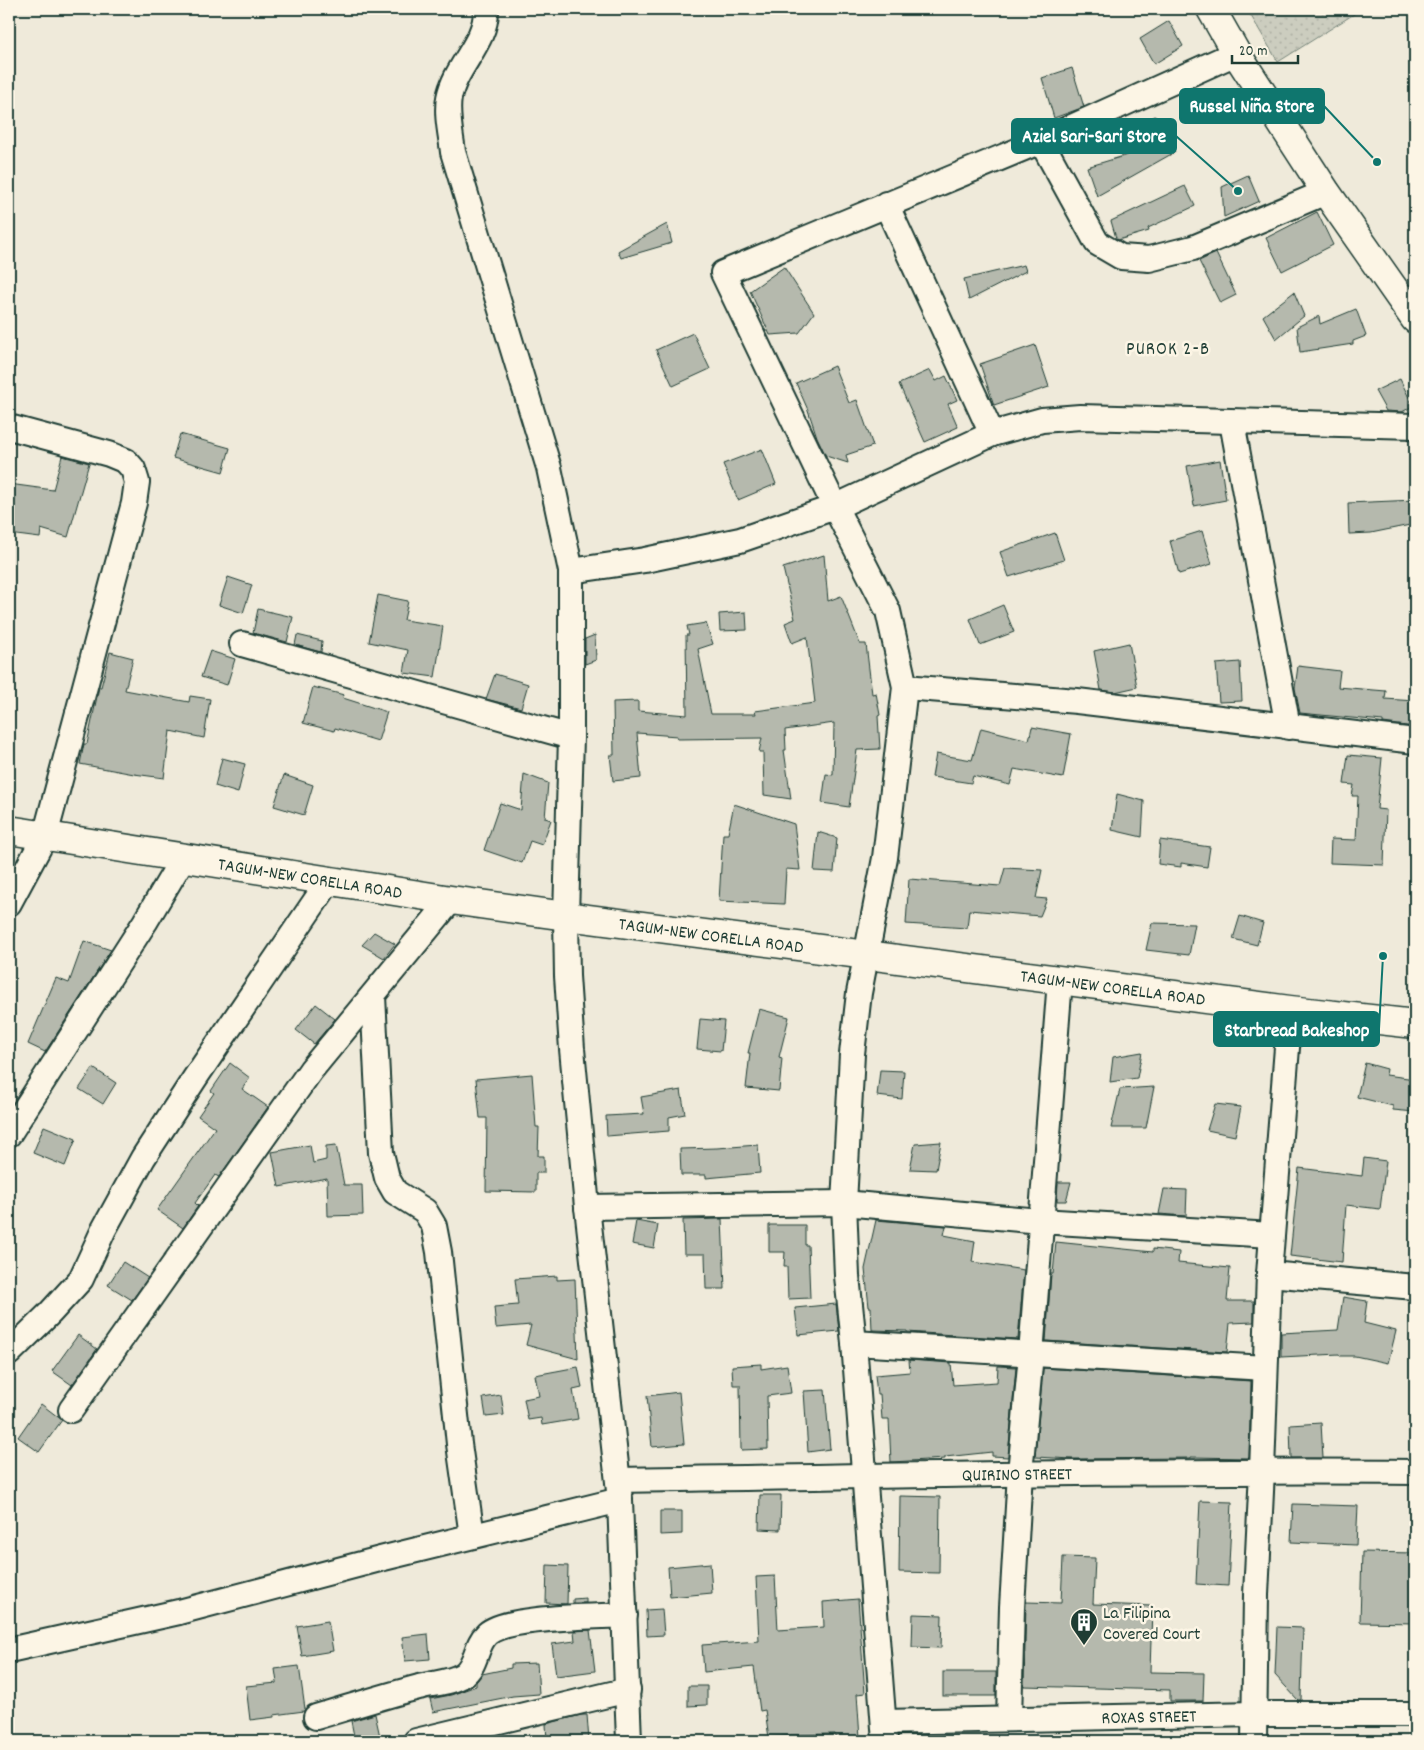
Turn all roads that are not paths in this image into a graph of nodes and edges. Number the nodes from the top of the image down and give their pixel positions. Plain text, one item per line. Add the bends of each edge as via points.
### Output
1 (486, 9) edge
2 (1211, 9) edge
3 (1236, 53) junction
4 (1041, 141) junction
5 (1326, 192) junction
6 (886, 204) junction
7 (1415, 319) edge
8 (1232, 422) junction
9 (1415, 426) edge
10 (9, 427) edge
11 (992, 434) junction
12 (835, 507) junction
13 (571, 571) junction
14 (242, 644) dead end
15 (905, 687) junction
16 (1288, 727) junction
17 (571, 737) junction
18 (1415, 741) edge
19 (9, 830) edge
20 (45, 836) junction
21 (183, 858) junction
22 (328, 880) junction
23 (451, 900) junction
24 (9, 904) edge
25 (566, 916) junction
26 (866, 955) junction
27 (1060, 980) junction
28 (373, 996) junction
29 (1290, 1010) junction
30 (1415, 1024) edge
31 (9, 1134) edge
32 (844, 1203) junction
33 (587, 1207) junction
34 (1040, 1221) junction
35 (1272, 1235) junction
36 (1269, 1274) junction
37 (1415, 1287) edge
38 (854, 1343) junction
39 (9, 1353) edge
40 (1031, 1354) junction
41 (1265, 1368) junction
42 (71, 1410) dead end
43 (1262, 1471) junction
44 (1415, 1472) edge
45 (1020, 1473) junction
46 (864, 1476) junction
47 (619, 1490) junction
48 (472, 1536) junction
49 (625, 1615) junction
50 (9, 1650) edge
51 (628, 1690) junction
52 (1254, 1714) junction
53 (1415, 1714) edge
54 (316, 1716) dead end
55 (1009, 1719) junction
56 (885, 1732) edge
57 (416, 1741) edge
58 (628, 1741) edge
59 (1254, 1741) edge

1 - 13 street via 478,40 449,97 453,152 550,468
2 - 3 main road
3 - 4 street
3 - 5 main road
4 - 5 street via 1097,243 1121,257 1149,259 1193,248
4 - 6 street
5 - 7 main road
6 - 11 street
6 - 12 street via 723,274
8 - 9 street
8 - 11 street via 1080,418 1042,420
8 - 16 street
10 - 20 street via 126,461 137,482
11 - 12 street
12 - 13 street via 740,540 645,560
12 - 15 street via 888,611
13 - 17 street
14 - 17 street
15 - 16 street via 1077,701
15 - 26 street via 885,858
16 - 18 street
17 - 25 street
19 - 20 main road, TAGUM-NEW CORELLA ROAD
20 - 21 main road, TAGUM-NEW CORELLA ROAD
20 - 24 street
21 - 22 main road, TAGUM-NEW CORELLA ROAD
21 - 31 street
22 - 23 main road, TAGUM-NEW CORELLA ROAD
22 - 39 street via 142,1158 81,1279
23 - 25 main road, TAGUM-NEW CORELLA ROAD
23 - 28 street
25 - 26 main road, TAGUM-NEW CORELLA ROAD
25 - 33 street via 572,1049
26 - 27 main road, TAGUM-NEW CORELLA ROAD
26 - 32 street via 852,1054
27 - 29 main road, TAGUM-NEW CORELLA ROAD
27 - 34 street
28 - 42 street via 311,1070
28 - 48 street via 381,1153 387,1178 395,1192 425,1211 434,1226
29 - 30 main road, TAGUM-NEW CORELLA ROAD
29 - 35 street
32 - 33 street
32 - 34 street
32 - 38 street via 846,1276
33 - 47 street
34 - 35 street
34 - 40 street
35 - 36 street
36 - 37 street
36 - 41 street
38 - 40 street
38 - 46 street
40 - 41 street
40 - 45 street
41 - 43 street
43 - 44 street, QUIRINO STREET
43 - 45 street, QUIRINO STREET
43 - 52 street
45 - 46 street, QUIRINO STREET
45 - 55 street
46 - 47 street, QUIRINO STREET
46 - 56 street
47 - 48 street, QUIRINO STREET
47 - 49 street
48 - 50 street, QUIRINO STREET via 179,1612
49 - 51 street
49 - 54 street via 531,1620 498,1627 487,1634 473,1665 463,1675
51 - 57 street
51 - 58 street
52 - 53 street, ROXAS STREET
52 - 55 street, ROXAS STREET
52 - 59 street
55 - 56 street, ROXAS STREET

